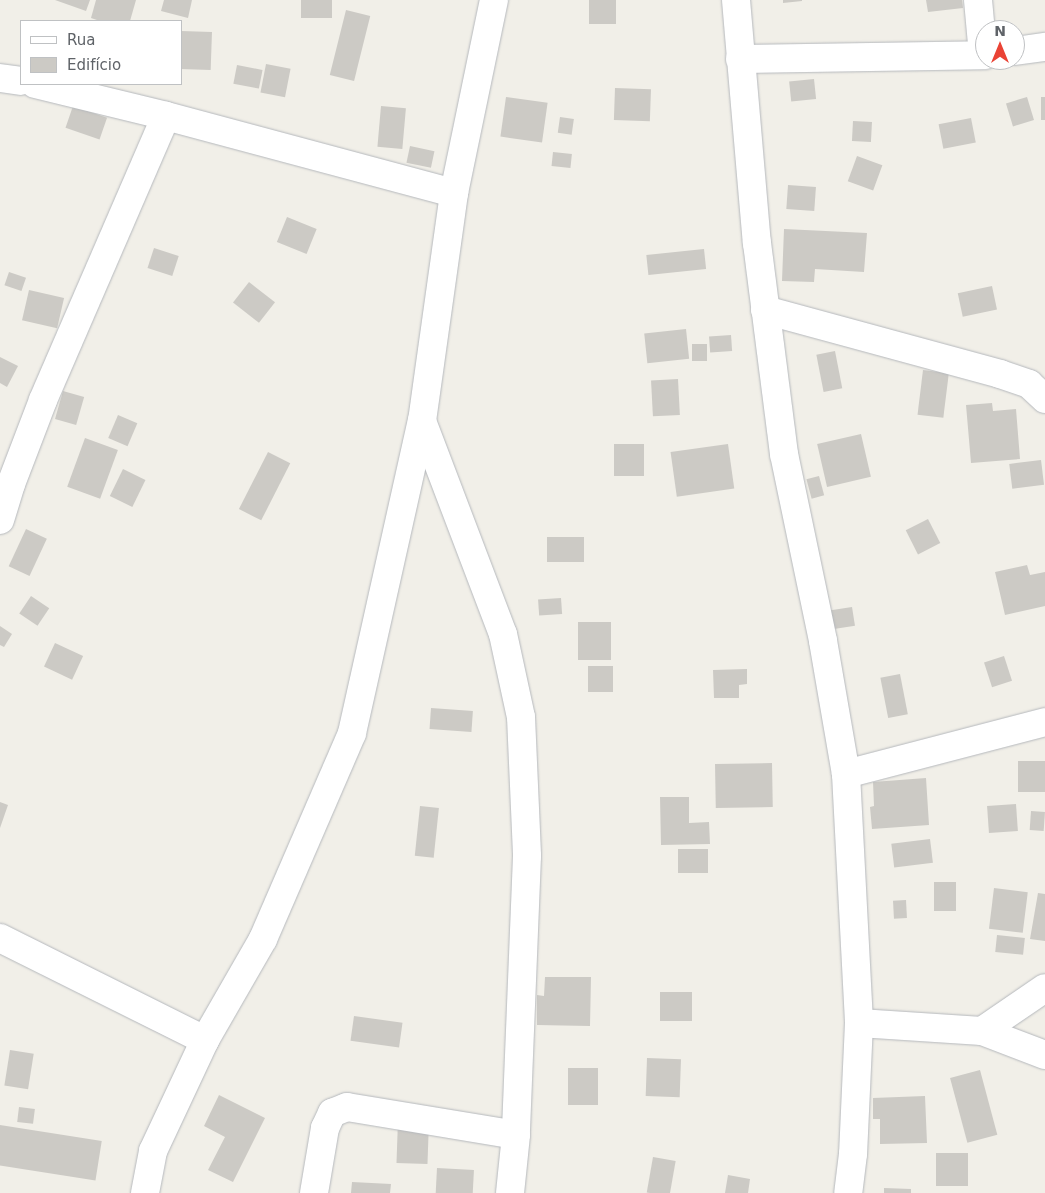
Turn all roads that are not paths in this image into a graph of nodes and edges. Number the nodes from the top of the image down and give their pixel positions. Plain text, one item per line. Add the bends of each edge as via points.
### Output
1 (494, 0) edge
2 (736, 0) edge
3 (978, 0) edge
4 (980, 20) edge
5 (1045, 47) edge
6 (1025, 50) edge
7 (975, 55) edge
8 (740, 59) junction
9 (0, 78) edge
10 (20, 81) edge
11 (39, 85) edge
12 (166, 116) junction
13 (454, 193) junction
14 (765, 310) junction
15 (1045, 400) edge
16 (422, 421) junction
17 (6, 482) edge
18 (0, 520) edge
19 (1045, 722) edge
20 (846, 774) junction
21 (0, 938) edge
22 (1045, 988) edge
23 (859, 1023) junction
24 (982, 1031) junction
25 (205, 1040) junction
26 (1045, 1055) edge
27 (516, 1135) junction
28 (145, 1193) edge
29 (314, 1193) edge
30 (510, 1193) edge
31 (848, 1193) edge

1 - 13 street
2 - 8 street
3 - 4 street
5 - 6 street
7 - 8 street
8 - 14 street
9 - 10 street
11 - 12 street
12 - 13 street
12 - 17 street
13 - 16 street
14 - 15 street via 1000,374 1029,384
14 - 20 street via 784,454 823,641
16 - 25 street via 352,733 263,939
16 - 27 street via 503,634 521,717 527,856
17 - 18 street
19 - 20 street
20 - 23 street
21 - 25 street
22 - 24 street
23 - 24 street
23 - 31 street
24 - 26 street
25 - 28 street via 153,1151
27 - 29 street via 347,1107 332,1113 325,1128
27 - 30 street

